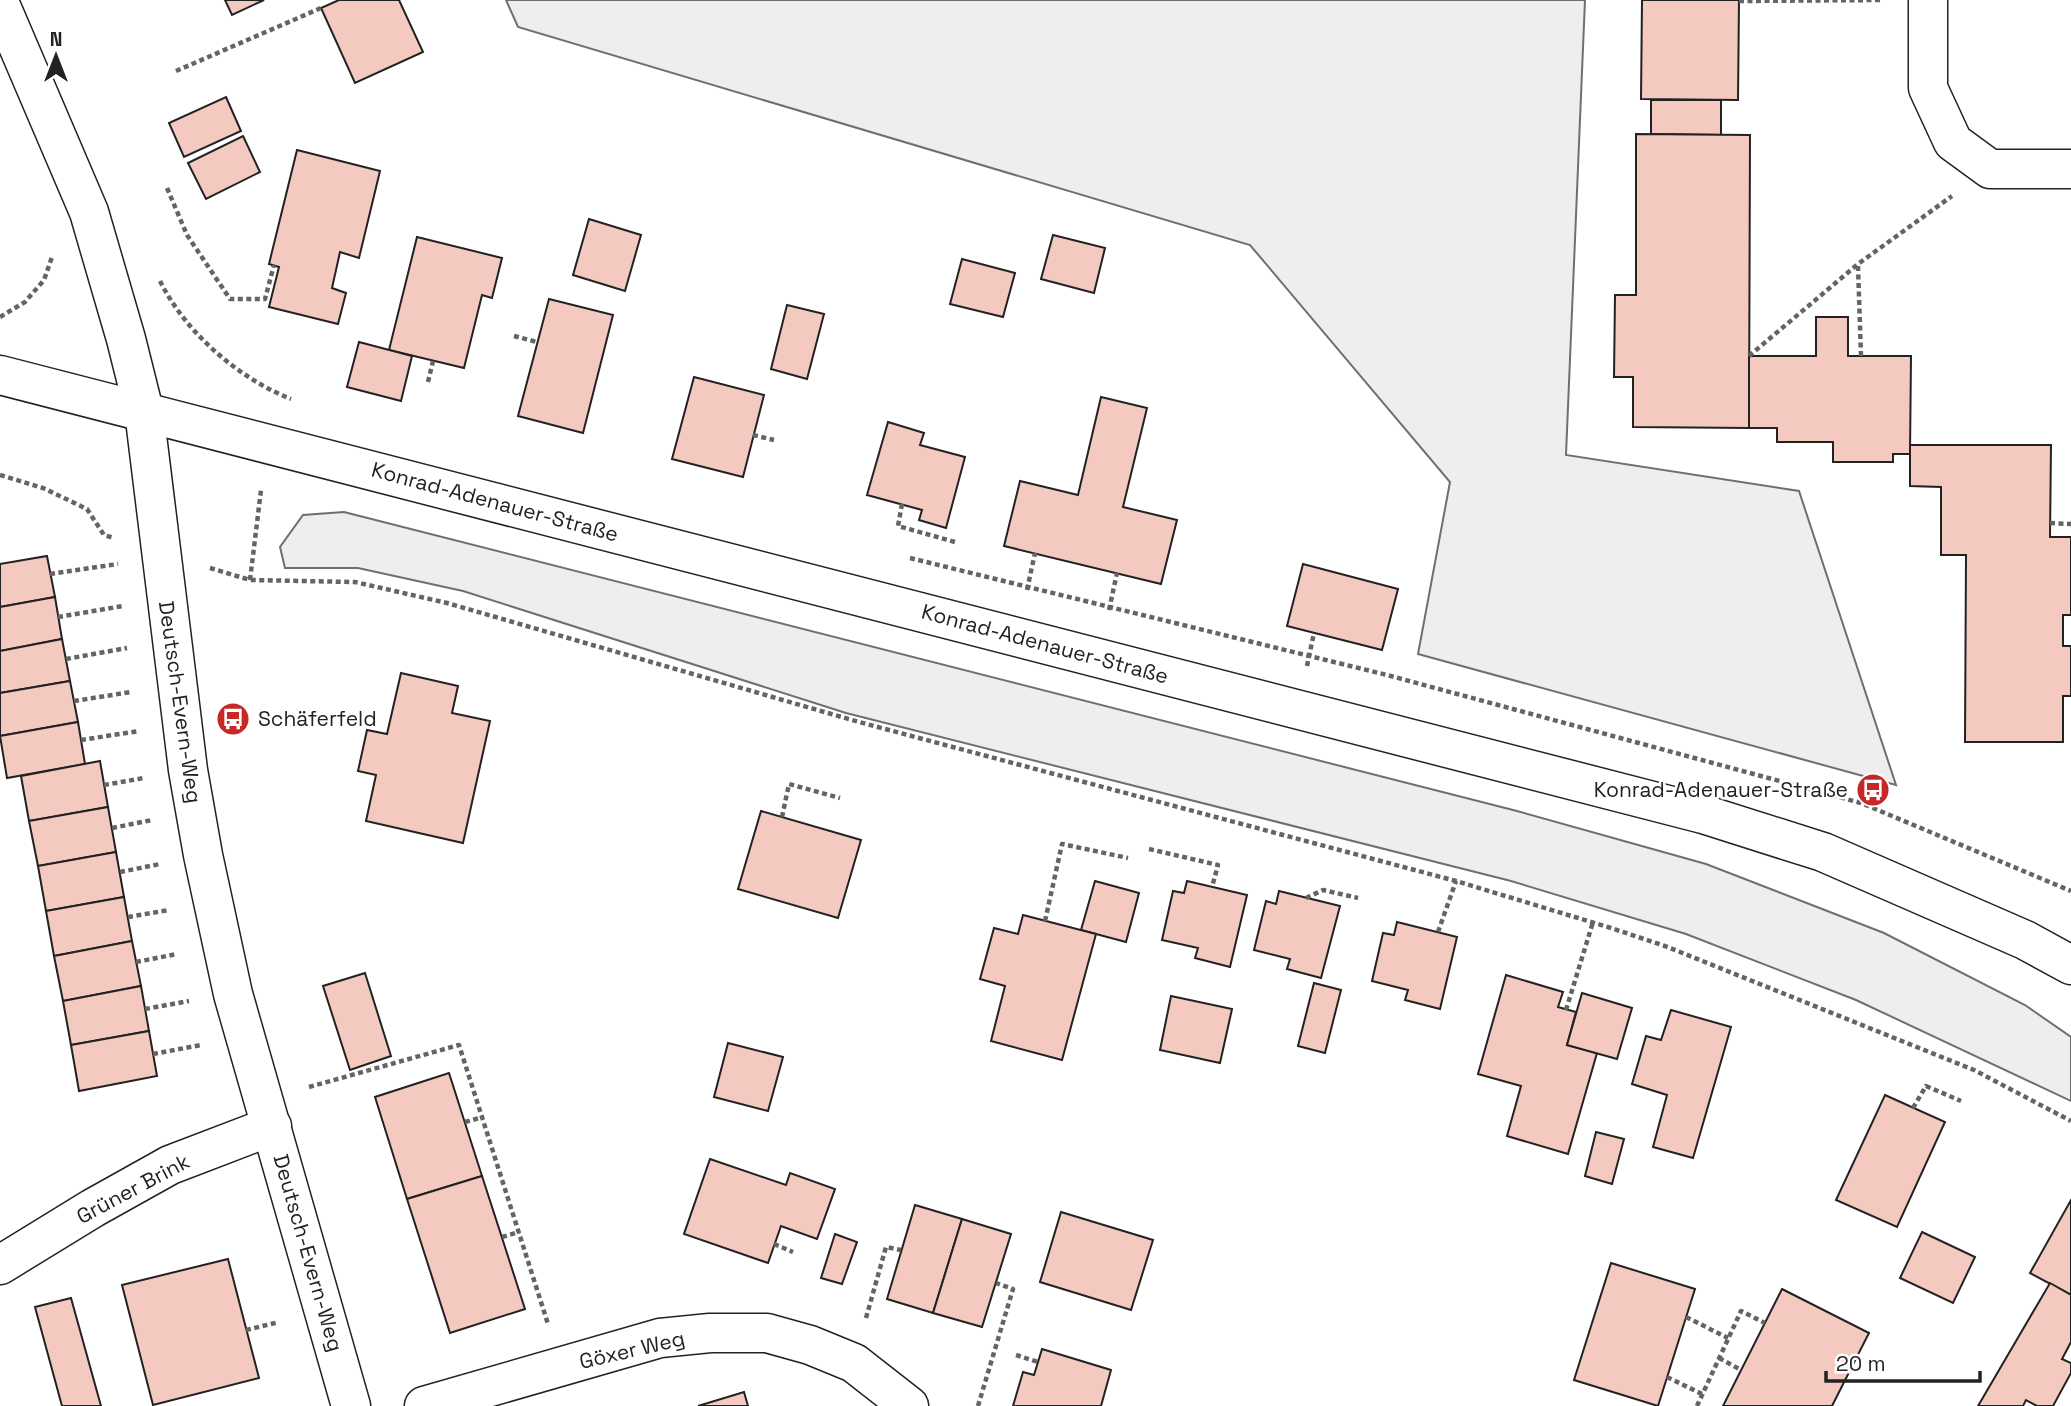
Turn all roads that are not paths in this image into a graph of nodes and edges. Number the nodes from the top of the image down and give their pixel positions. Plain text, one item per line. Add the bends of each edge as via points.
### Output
1 (1928, 0) edge
2 (0, 4) edge
3 (2071, 169) edge
4 (0, 374) edge
5 (144, 411) junction
6 (2071, 965) edge
7 (268, 1113) junction
8 (0, 1265) edge
9 (351, 1406) edge
10 (424, 1406) edge
11 (909, 1406) edge

1 - 3 street via 1928,88 1953,142 1990,169
2 - 5 street, Deutsch-Evern-Weg via 89,212
4 - 5 street, Konrad-Adenauer-Straße
5 - 6 street, Konrad-Adenauer-Straße via 1691,811 1823,852 2025,940
5 - 7 street, Deutsch-Evern-Weg via 202,855 233,994
7 - 8 street, Grüner Brink via 93,1208
7 - 9 street, Deutsch-Evern-Weg
10 - 11 street, Göxer Weg via 660,1338 710,1333 767,1333 810,1345 854,1363

